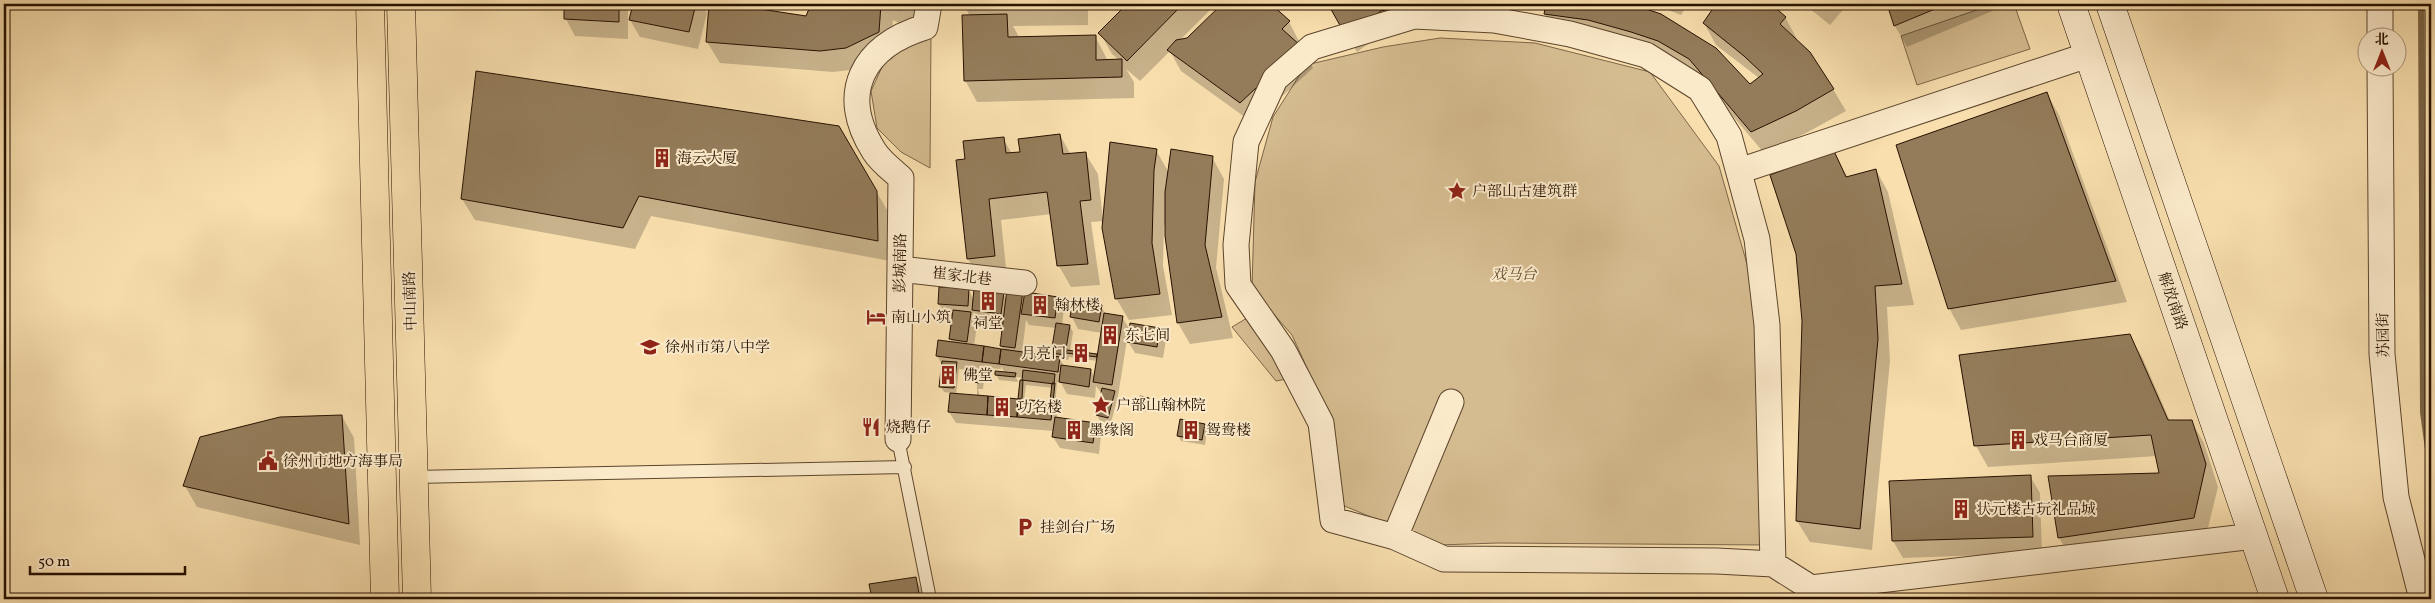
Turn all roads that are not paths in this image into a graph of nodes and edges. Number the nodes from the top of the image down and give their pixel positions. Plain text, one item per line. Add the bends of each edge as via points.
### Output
1 (929, 4) edge
2 (2071, 4) edge
3 (2110, 4) edge
4 (2380, 4) edge
5 (368, 5) edge
6 (402, 10) edge
7 (2380, 28) edge
8 (2088, 55) junction
9 (2380, 78) edge
10 (1738, 172) junction
11 (900, 269) junction
12 (1024, 283) dead end
13 (1451, 402) dead end
14 (898, 439) joint
15 (905, 467) junction
16 (414, 477) junction
17 (2254, 536) junction
18 (1395, 537) junction
19 (1773, 564) junction
20 (1811, 594) edge
21 (385, 599) edge
22 (417, 599) edge
23 (930, 599) edge
24 (2275, 599) edge
25 (2314, 599) edge
26 (2422, 599) edge

1 - 11 street, 彭城南路 via 925,26 906,32 883,47 861,75 855,98 858,119 874,152 901,178
2 - 8 main road, 解放南路
3 - 25 main road
4 - 7 street
5 - 6 main road
5 - 21 main road
6 - 16 main road, 中山南路
8 - 10 street
8 - 17 main road, 解放南路
9 - 26 street, 苏园街 via 2382,354 2396,498
10 - 18 street via 1729,136 1700,89 1646,55 1570,34 1494,20 1414,16 1312,47 1275,79 1246,142 1236,245 1238,285 1283,350 1321,423 1334,520
10 - 19 street via 1757,240 1767,325
11 - 12 street, 崔家北巷
11 - 14 street, 彭城南路
13 - 18 street
14 - 15 lane, 彭城南路
15 - 16 lane
15 - 23 lane, 彭城南路
16 - 22 main road, 中山南路
17 - 20 street
17 - 24 main road, 解放南路
18 - 19 street via 1444,559
19 - 20 street

